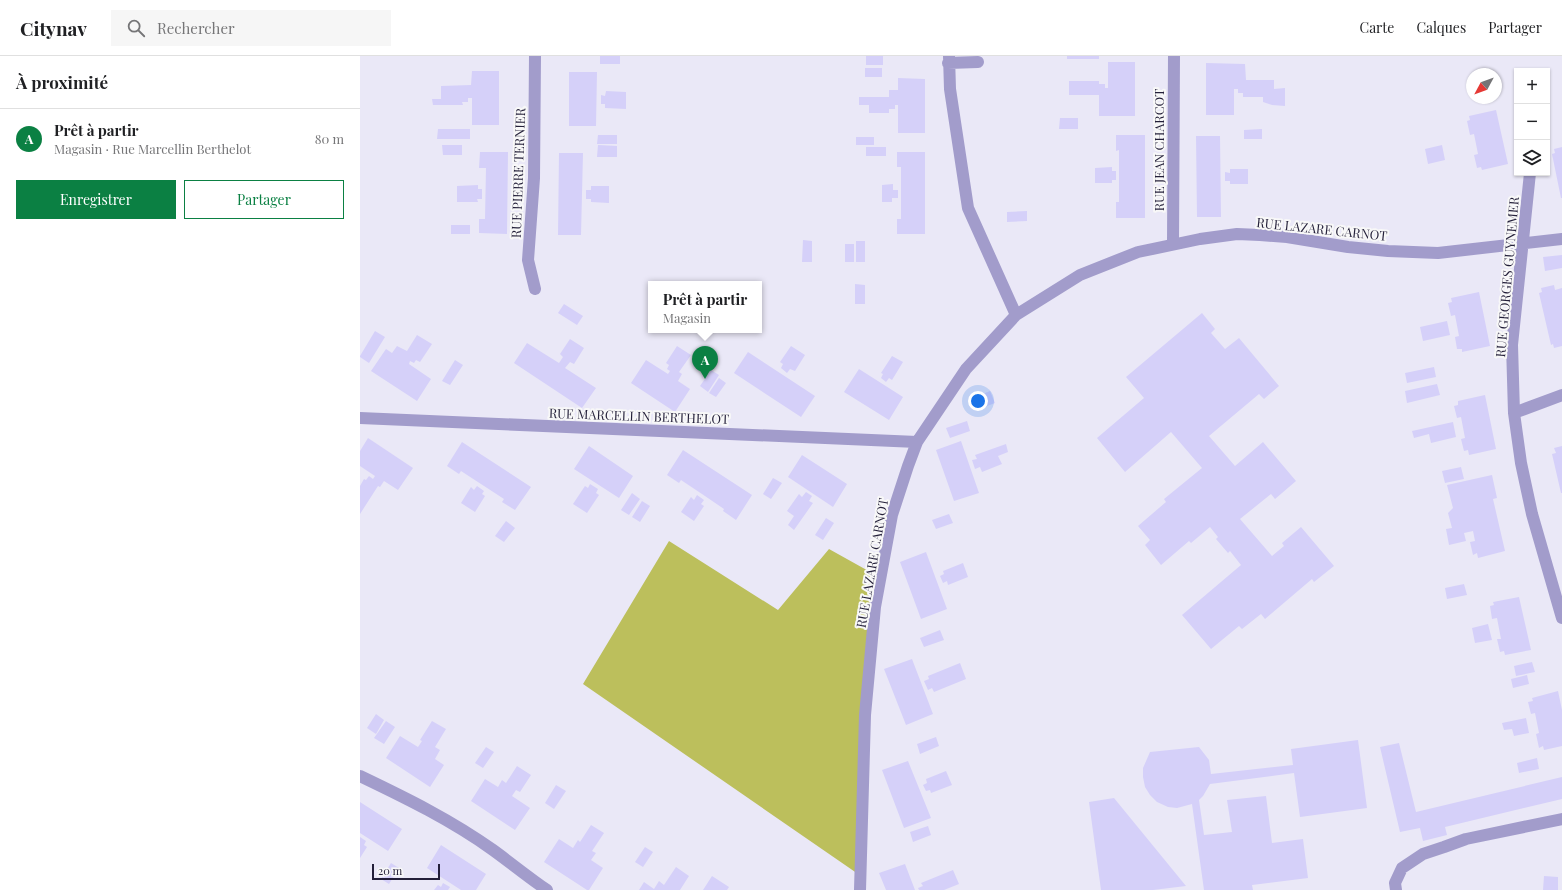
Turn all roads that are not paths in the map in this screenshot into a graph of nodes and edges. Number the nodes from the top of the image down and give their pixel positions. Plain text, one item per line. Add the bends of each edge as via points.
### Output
1 (535, 56) edge
2 (1174, 56) edge
3 (948, 59) edge
4 (978, 62) dead end
5 (1530, 176) edge
6 (1562, 239) edge
7 (1173, 243) junction
8 (1522, 244) junction
9 (535, 289) dead end
10 (1016, 315) junction
11 (1562, 395) edge
12 (1514, 413) junction
13 (360, 418) edge
14 (917, 442) junction
15 (1562, 618) edge
16 (360, 776) edge
17 (1562, 819) edge
18 (547, 890) edge
19 (860, 890) edge
20 (1396, 890) edge

1 - 9 street, RUE PIERRE TERNIER via 534,178 528,260
2 - 7 street, RUE JEAN CHARCOT
3 - 4 street
3 - 10 street via 950,89 968,208
5 - 8 street, RUE GEORGES GUYNEMER
6 - 8 street, RUE LAZARE CARNOT
7 - 8 street, RUE LAZARE CARNOT via 1237,234 1287,237 1388,251 1438,253
7 - 10 street, RUE LAZARE CARNOT via 1129,255 1080,275
8 - 12 street, RUE GEORGES GUYNEMER via 1512,345
10 - 14 street, RUE LAZARE CARNOT via 966,369
11 - 12 street
12 - 15 street, RUE GEORGES GUYNEMER via 1532,514
13 - 14 street, RUE MARCELLIN BERTHELOT
14 - 19 street, RUE LAZARE CARNOT via 892,515 875,607 865,715
16 - 18 street via 456,826
17 - 20 street via 1466,839 1423,854 1402,868 1395,883

